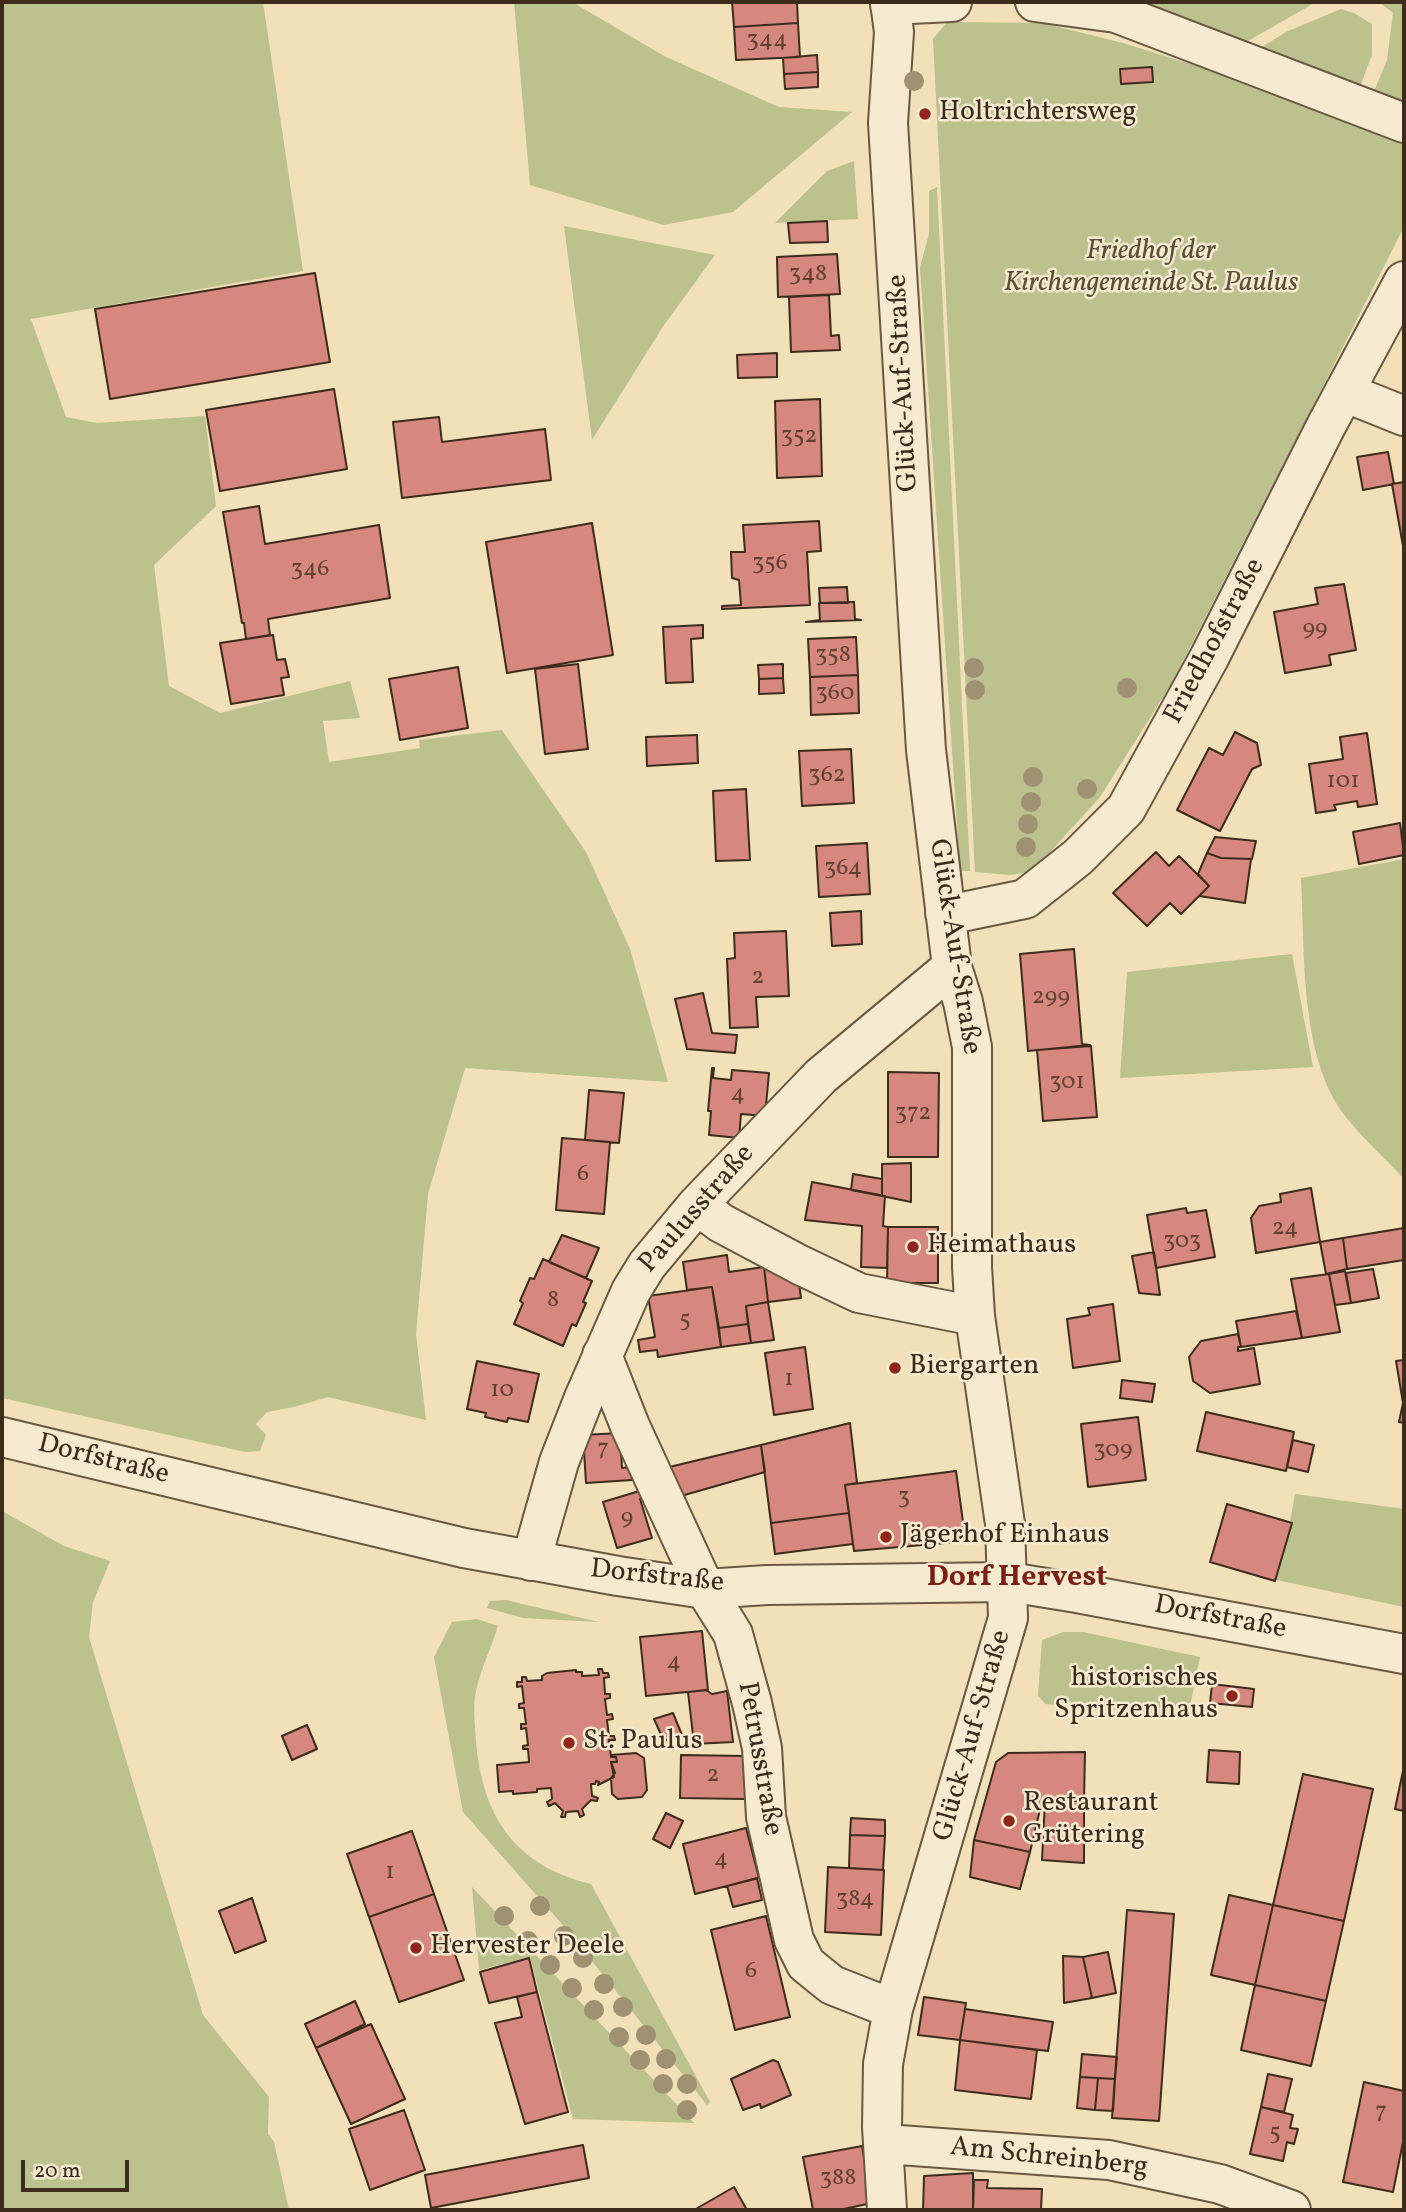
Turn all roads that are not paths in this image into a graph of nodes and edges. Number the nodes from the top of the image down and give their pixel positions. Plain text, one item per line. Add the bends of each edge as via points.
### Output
1 (952, 2) edge
2 (1035, 2) edge
3 (890, 3) edge
4 (1404, 123) edge
5 (1404, 281) edge
6 (1344, 392) junction
7 (1404, 416) edge
8 (945, 913) junction
9 (952, 967) junction
10 (698, 1205) junction
11 (975, 1316) junction
12 (602, 1355) junction
13 (2, 1437) edge
14 (531, 1562) junction
15 (1009, 1582) junction
16 (705, 1589) junction
17 (1404, 1654) edge
18 (894, 2009) junction
19 (885, 2144) junction
20 (887, 2210) edge
21 (1291, 2210) edge

1 - 3 street
2 - 4 street via 1116,13
3 - 8 street, Glück-Auf-Straße via 894,32 888,123 926,750
5 - 6 street, Friedhofstraße
6 - 7 street
6 - 8 street, Friedhofstraße via 1209,658 1126,809 1078,857 1025,898
8 - 9 street, Glück-Auf-Straße
9 - 10 street, Paulusstraße via 821,1076
9 - 11 street, Glück-Auf-Straße via 972,1047
10 - 11 street via 721,1223 859,1293
10 - 12 street, Paulusstraße via 647,1265
11 - 15 street, Glück-Auf-Straße
12 - 14 street, Paulusstraße via 559,1462
12 - 16 street, Petrusstraße
13 - 14 street, Dorfstraße
14 - 16 street, Dorfstraße
15 - 16 street, Dorfstraße
15 - 17 street, Dorfstraße
15 - 18 street, Glück-Auf-Straße via 1008,1618
16 - 18 street, Petrusstraße via 733,1634 752,1703 762,1748 766,1816 794,1940 806,1964 832,1985
18 - 19 street, Glück-Auf-Straße via 883,2064
19 - 20 street, Glück-Auf-Straße
19 - 21 street, Am Schreinberg via 1109,2160 1220,2183

